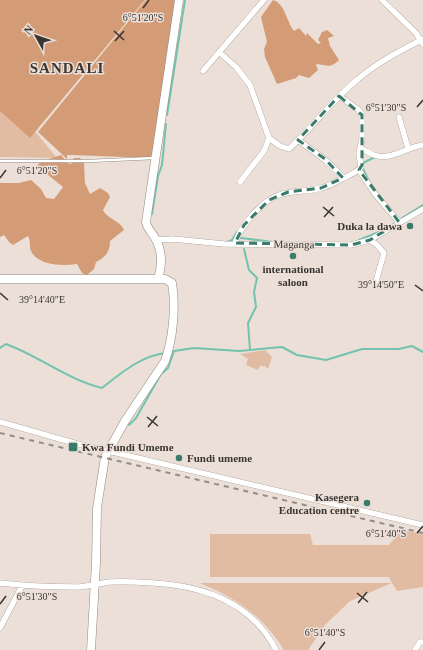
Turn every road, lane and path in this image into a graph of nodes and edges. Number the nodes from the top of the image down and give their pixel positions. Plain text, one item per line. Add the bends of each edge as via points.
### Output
1 (179, 0) edge
2 (264, 0) edge
3 (382, 0) edge
4 (422, 41) edge
5 (219, 52) junction
6 (203, 70) dead end
7 (339, 96) junction
8 (399, 117) dead end
9 (268, 138) junction
10 (298, 140) junction
11 (423, 145) edge
12 (360, 148) junction
13 (408, 148) junction
14 (156, 158) junction
15 (0, 160) edge
16 (359, 170) junction
17 (343, 178) junction
18 (240, 182) dead end
19 (423, 208) edge
20 (400, 222) junction
21 (156, 240) junction
22 (370, 240) junction
23 (235, 243) junction
24 (0, 279) edge
25 (158, 279) junction
26 (375, 285) dead end
27 (0, 422) edge
28 (107, 451) junction
29 (423, 525) edge
30 (0, 583) edge
31 (95, 585) junction
32 (22, 586) junction
33 (0, 628) edge
34 (423, 642) edge
35 (90, 650) edge
36 (276, 650) edge
37 (415, 650) edge

1 - 14 street
2 - 5 street
3 - 4 street
4 - 7 street via 396,52
5 - 6 street
5 - 9 street via 236,67 250,85
7 - 10 street
7 - 12 street via 362,115
8 - 13 street
9 - 10 street via 288,150
9 - 18 street via 264,151
10 - 17 street via 335,167
11 - 13 street
12 - 13 street via 374,155 389,156
12 - 16 street via 362,165
14 - 15 lane via 89,161
14 - 21 street via 146,222
16 - 17 street
16 - 20 street via 375,194
17 - 23 street via 321,188 278,195 248,220
19 - 20 street, Maganga
20 - 22 street, Maganga
21 - 23 street, Maganga
21 - 25 street via 162,262
22 - 23 street, Maganga via 351,245
22 - 26 street via 378,245 384,254
24 - 25 street
25 - 28 street via 168,280 172,287 173,313 168,352 155,377
27 - 28 street
28 - 29 street
28 - 31 street via 97,508
30 - 32 street
31 - 32 street
31 - 35 street
31 - 36 street via 117,582 164,583 209,592 249,617
32 - 33 street
34 - 37 street via 420,642

